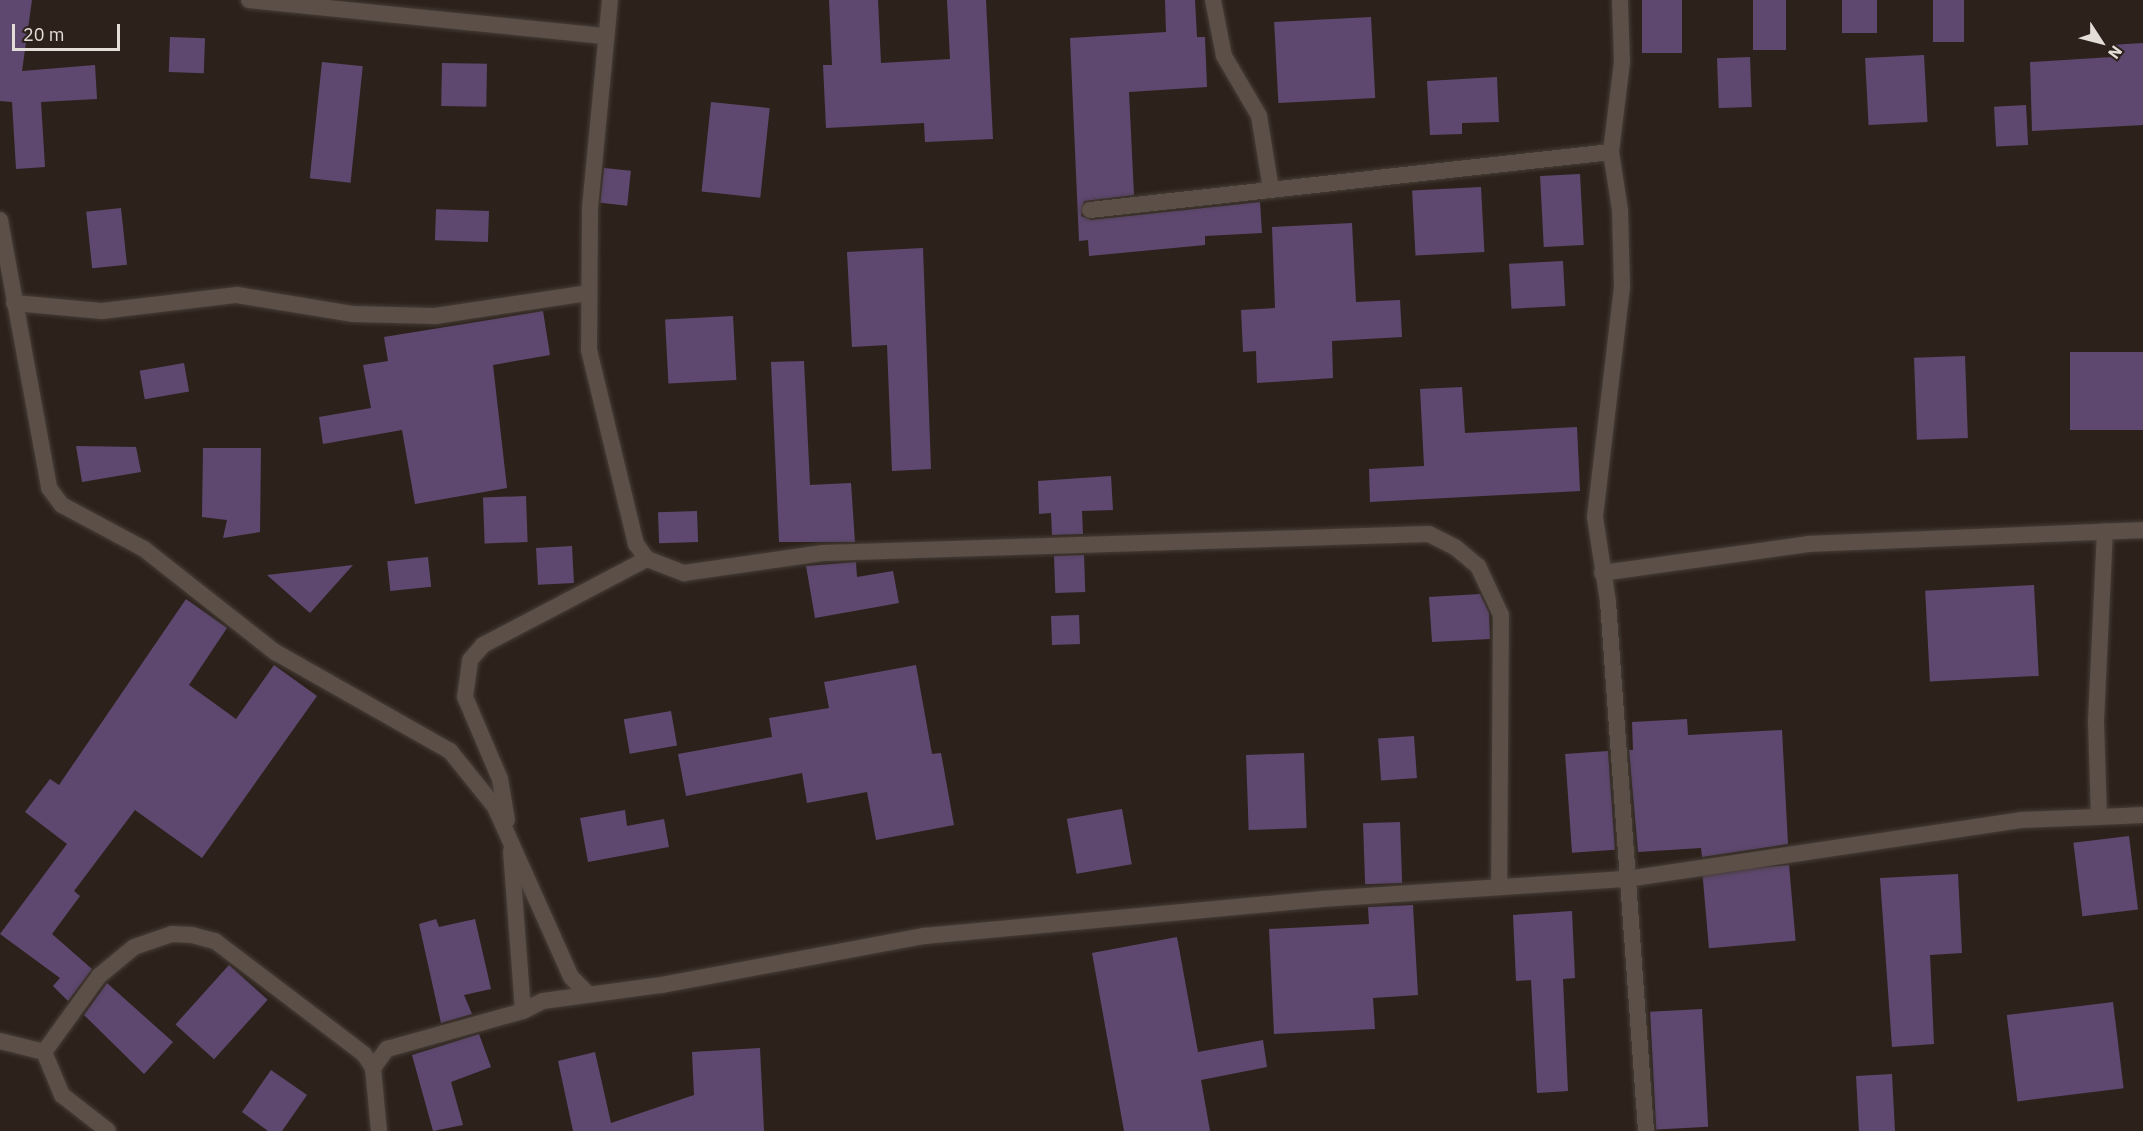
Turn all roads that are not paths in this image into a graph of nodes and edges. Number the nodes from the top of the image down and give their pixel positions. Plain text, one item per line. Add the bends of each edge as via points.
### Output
1 (249, 0) edge
2 (610, 0) edge
3 (1213, 0) edge
4 (1620, 0) edge
5 (603, 36) junction
6 (1611, 152) junction
7 (1271, 189) junction
8 (1090, 210) dead end
9 (0, 220) edge
10 (589, 293) junction
11 (14, 303) junction
12 (2143, 530) edge
13 (2105, 531) junction
14 (647, 559) junction
15 (1602, 573) junction
16 (2143, 815) edge
17 (2099, 818) junction
18 (510, 839) junction
19 (1627, 879) junction
20 (1499, 887) junction
21 (587, 993) junction
22 (523, 1011) junction
23 (0, 1041) edge
24 (45, 1052) junction
25 (373, 1068) junction
26 (108, 1131) edge
27 (379, 1131) edge
28 (1646, 1131) edge

1 - 5 street
2 - 5 street
3 - 7 street via 1224,56 1259,116
4 - 6 street via 1622,62
5 - 10 street via 590,208
6 - 7 street
6 - 15 street via 1620,210 1622,287 1598,459 1595,517
7 - 8 street
9 - 11 street
10 - 11 street via 435,316 396,317 237,295 102,311
10 - 14 street via 589,350 636,544
11 - 18 street via 42,469 63,505 144,549 274,652 450,751 495,807
12 - 13 street
13 - 15 street via 1809,543
13 - 17 street via 2096,721
14 - 18 street via 483,645 470,660 465,696 500,779
14 - 20 street via 684,573 823,553 1428,534 1455,546 1478,566 1501,615
15 - 19 street
16 - 17 street
17 - 19 street via 2021,820
18 - 21 street via 571,977
18 - 22 street
19 - 20 street
19 - 28 street
20 - 21 street via 1021,925
21 - 22 street via 543,1000
22 - 25 street via 387,1049
23 - 24 street
24 - 25 street via 99,976 134,947 172,934 192,934 224,948 356,1046
24 - 26 street via 62,1095
25 - 27 street

